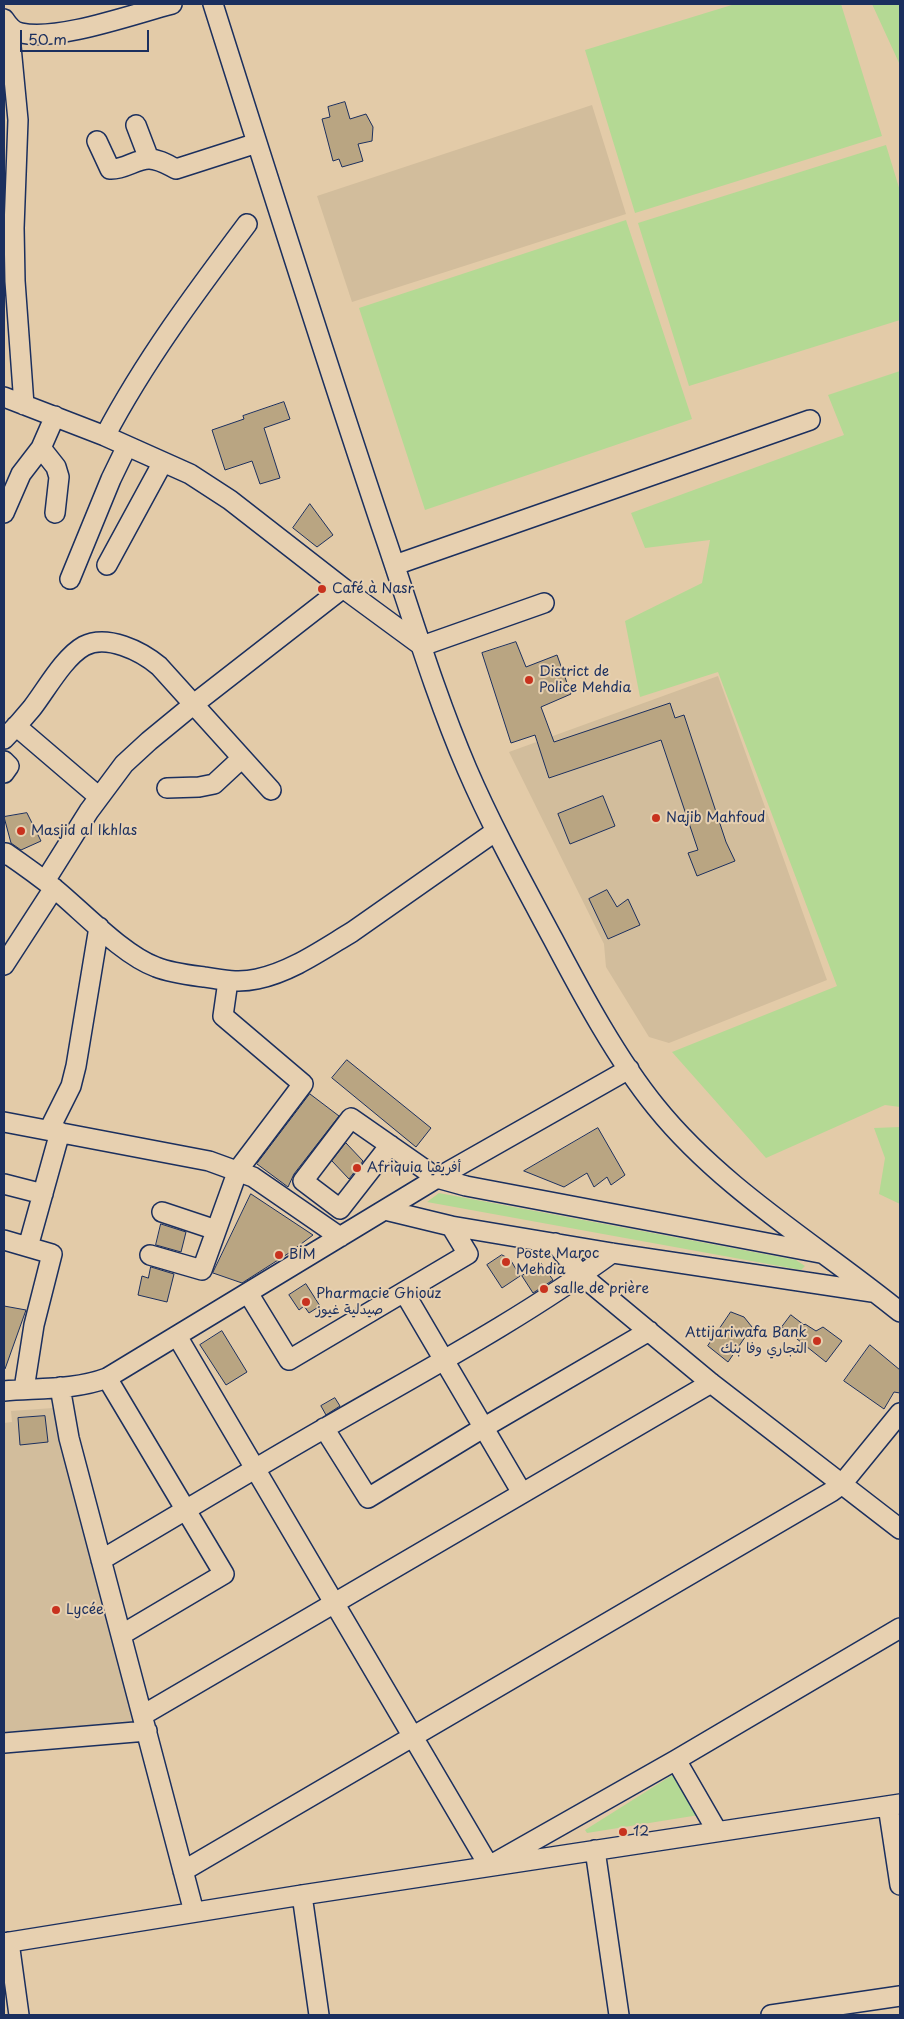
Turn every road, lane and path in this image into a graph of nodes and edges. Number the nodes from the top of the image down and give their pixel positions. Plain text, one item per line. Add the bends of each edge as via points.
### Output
1 (172, 4) edge
2 (213, 4) edge
3 (5, 20) edge
4 (136, 125) dead end
5 (98, 141) dead end
6 (257, 143) junction
7 (149, 159) junction
8 (247, 224) dead end
9 (9, 227) edge
10 (4, 397) edge
11 (24, 405) junction
12 (54, 416) junction
13 (810, 420) dead end
14 (105, 436) junction
15 (127, 446) junction
16 (41, 448) junction
17 (163, 462) junction
18 (4, 513) edge
19 (55, 514) dead end
20 (107, 565) dead end
21 (394, 565) junction
22 (70, 579) dead end
23 (344, 588) junction
24 (544, 603) dead end
25 (422, 646) junction
26 (194, 704) junction
27 (10, 733) edge
28 (242, 758) junction
29 (4, 761) edge
30 (4, 774) edge
31 (167, 788) dead end
32 (271, 790) dead end
33 (99, 797) junction
34 (496, 831) junction
35 (5, 851) edge
36 (50, 885) junction
37 (99, 927) junction
38 (4, 965) edge
39 (228, 981) junction
40 (629, 1069) junction
41 (4, 1122) edge
42 (54, 1131) junction
43 (390, 1145) junction
44 (238, 1170) junction
45 (437, 1178) junction
46 (4, 1184) edge
47 (43, 1194) junction
48 (340, 1209) junction
49 (385, 1210) junction
50 (162, 1212) dead end
51 (451, 1226) junction
52 (216, 1230) junction
53 (345, 1234) junction
54 (4, 1240) edge
55 (556, 1243) junction
56 (28, 1247) junction
57 (612, 1253) junction
58 (823, 1254) junction
59 (150, 1255) dead end
60 (581, 1275) junction
61 (404, 1292) junction
62 (876, 1292) junction
63 (248, 1294) junction
64 (900, 1312) edge
65 (649, 1331) junction
66 (177, 1336) junction
67 (445, 1360) junction
68 (107, 1378) junction
69 (711, 1383) junction
70 (60, 1387) junction
71 (24, 1389) junction
72 (4, 1391) edge
73 (900, 1412) edge
74 (324, 1428) junction
75 (483, 1428) junction
76 (256, 1469) junction
77 (842, 1484) junction
78 (522, 1492) junction
79 (186, 1511) junction
80 (900, 1529) edge
81 (101, 1560) junction
82 (334, 1602) junction
83 (900, 1628) edge
84 (121, 1635) junction
85 (144, 1723) junction
86 (412, 1736) junction
87 (4, 1743) edge
88 (676, 1760) junction
89 (894, 1805) edge
90 (718, 1831) junction
91 (595, 1850) junction
92 (489, 1866) junction
93 (183, 1871) junction
94 (900, 1886) edge
95 (302, 1894) junction
96 (194, 1912) junction
97 (6, 1943) edge
98 (900, 1996) edge
99 (19, 2015) edge
100 (319, 2015) edge
101 (619, 2015) edge
102 (771, 2015) edge

1 - 3 street via 50,34 21,33
2 - 6 street
3 - 9 street via 18,120
4 - 7 street
5 - 7 street via 110,169 118,170
6 - 7 street via 176,169
6 - 21 street
8 - 14 street via 146,365
9 - 11 street
10 - 11 street
11 - 12 street
12 - 14 street
12 - 16 street
13 - 21 street
14 - 15 street
15 - 17 street
15 - 22 street
16 - 18 street via 21,474
16 - 19 street via 56,467 59,477
17 - 20 street
17 - 23 street via 190,474 230,500
21 - 25 street
23 - 25 street
23 - 26 street
24 - 25 street
25 - 34 street via 467,769
26 - 27 street via 147,656 117,644 86,645 74,654
26 - 28 street
26 - 33 street via 124,764
27 - 33 street
28 - 31 street via 214,784 199,788
28 - 32 street
29 - 30 street via 9,766
33 - 36 street via 70,840
34 - 39 street via 352,932 307,959 258,979
34 - 40 street via 574,979
35 - 36 street
36 - 37 street
36 - 38 street
37 - 39 street via 136,958 156,968
37 - 42 street via 76,1066
39 - 44 street via 222,1016 303,1084
40 - 45 street
40 - 58 street via 683,1138 720,1172
41 - 42 street
42 - 44 street via 209,1161
42 - 47 street
43 - 45 street
43 - 48 street
43 - 48 street via 351,1118 303,1181
44 - 52 street
44 - 53 street
45 - 49 street
45 - 58 street
46 - 47 street
47 - 56 street
48 - 53 street
49 - 51 street
49 - 53 street
50 - 52 street
51 - 55 street
51 - 61 street via 468,1254
52 - 59 street via 202,1270
53 - 63 street
54 - 56 street
55 - 57 street
55 - 60 street
56 - 71 street via 52,1254 34,1325
57 - 60 street
57 - 62 street
58 - 62 street
60 - 65 street
60 - 67 street
61 - 63 street via 289,1360
61 - 67 street
62 - 64 street
63 - 66 street
65 - 69 street
65 - 75 street
66 - 68 street
66 - 76 street
67 - 74 street
67 - 75 street
68 - 70 street
68 - 79 street
69 - 77 street
69 - 78 street
70 - 71 street
70 - 81 street via 69,1438
71 - 72 street
73 - 77 street
74 - 75 street via 368,1498
74 - 76 street
75 - 78 street
76 - 79 street
76 - 82 street
77 - 80 street
77 - 86 street
78 - 82 street
79 - 81 street
79 - 84 street via 224,1574
81 - 84 street
82 - 85 street
82 - 86 street
83 - 88 street
84 - 85 street
85 - 87 street
85 - 93 street
86 - 92 street
86 - 93 street
88 - 90 street
88 - 92 street
89 - 90 street
89 - 94 street
90 - 91 street
91 - 92 street
91 - 101 street
92 - 95 street
93 - 96 street
95 - 96 street
95 - 100 street
96 - 97 street
97 - 99 street
98 - 102 street

